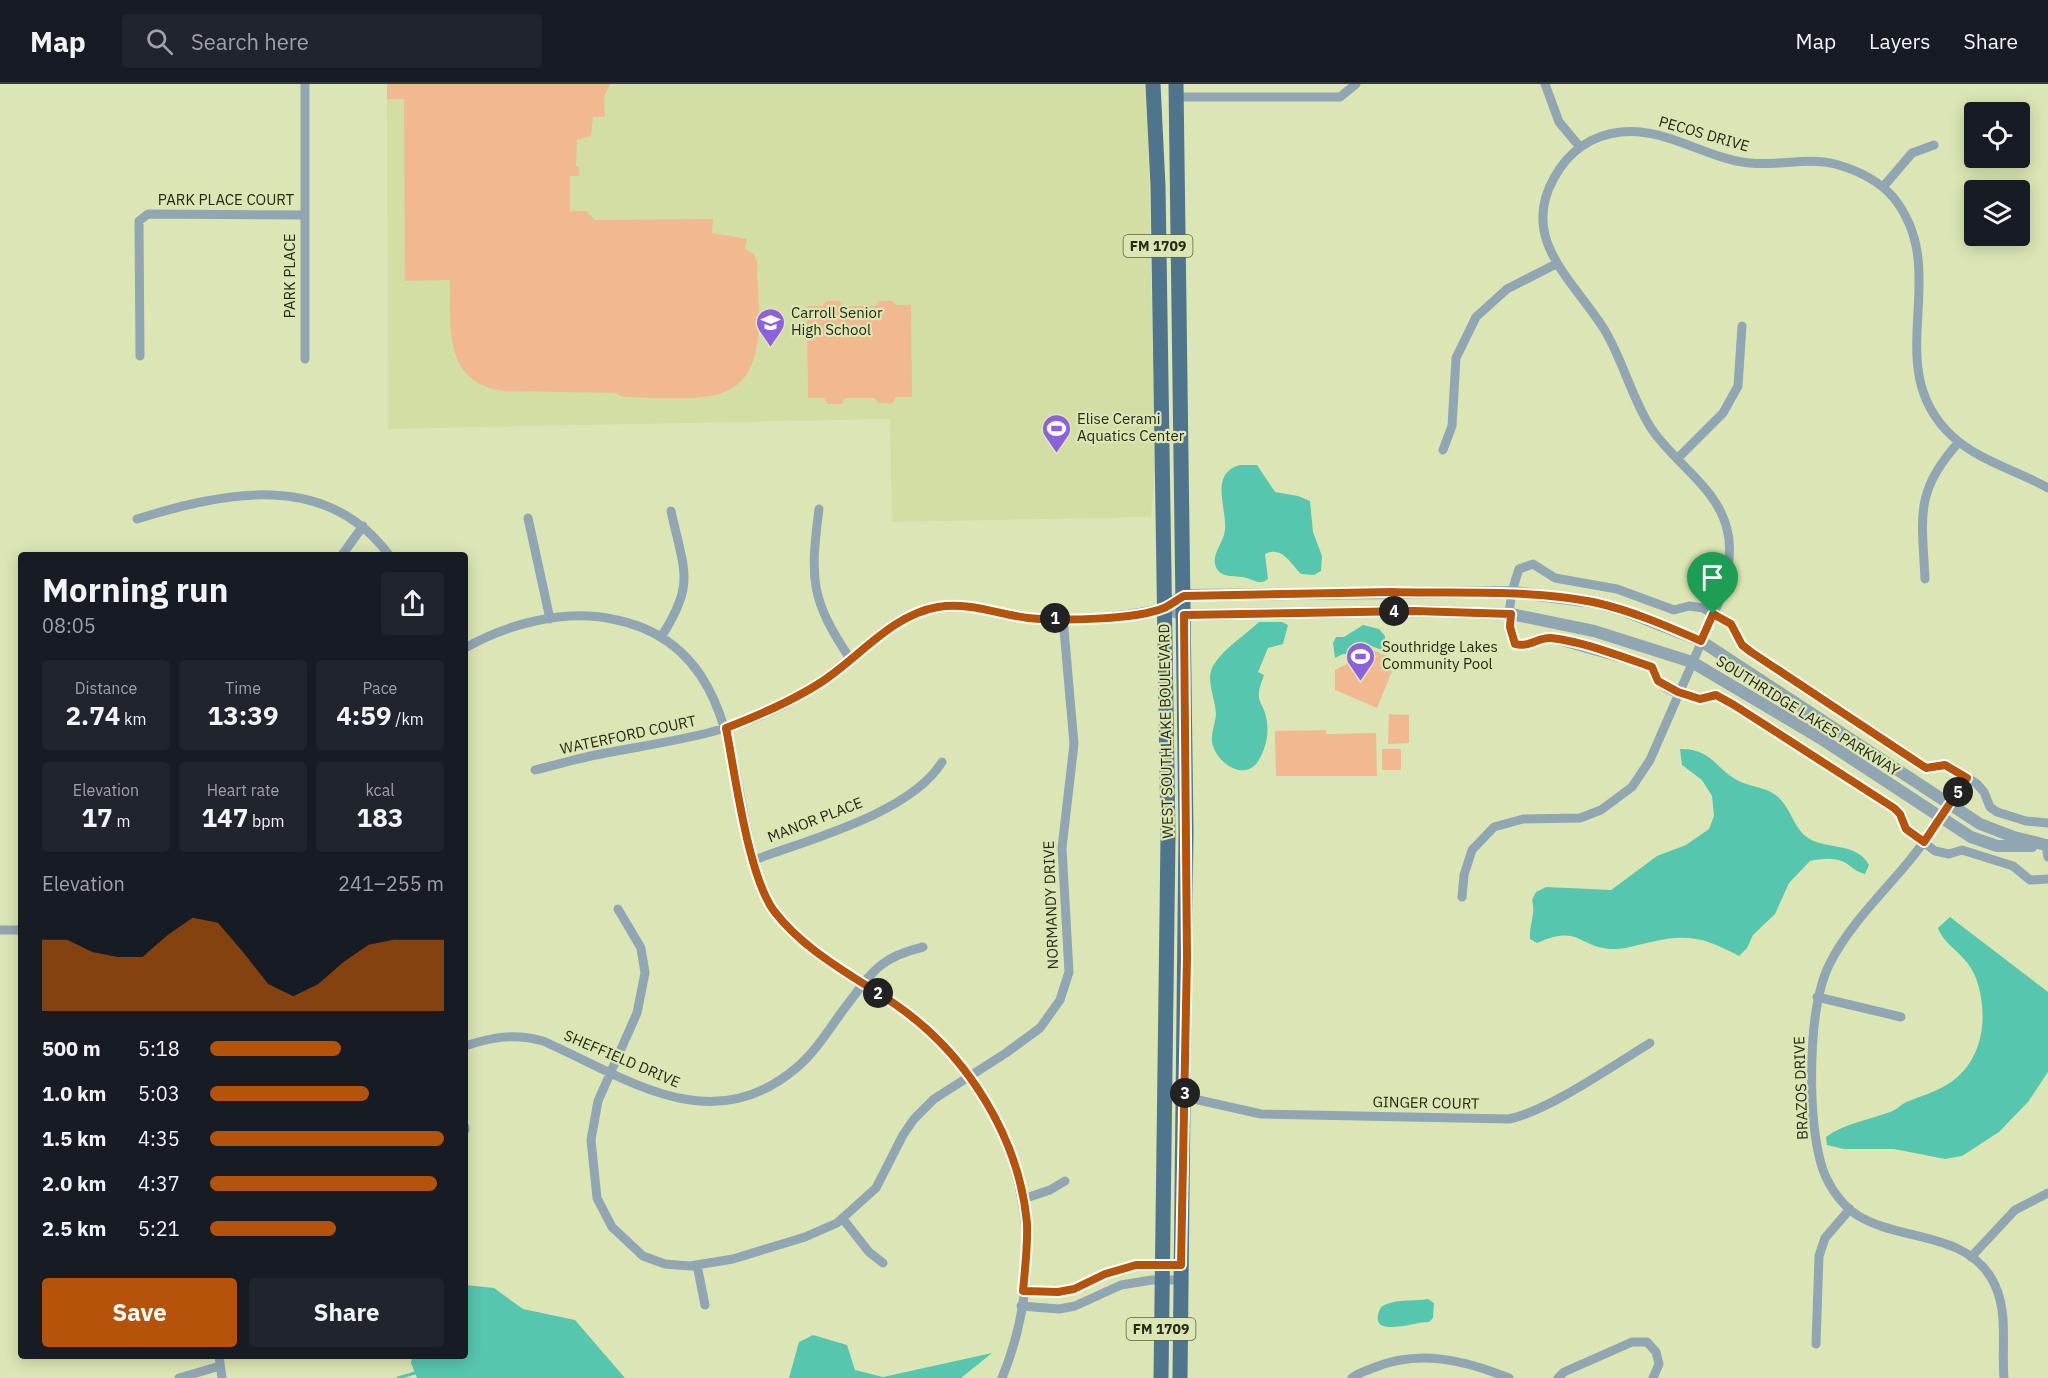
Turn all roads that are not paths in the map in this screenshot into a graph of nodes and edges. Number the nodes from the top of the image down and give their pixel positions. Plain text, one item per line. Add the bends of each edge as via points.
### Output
1 (305, 84) edge
2 (1154, 84) edge
3 (1356, 84) edge
4 (1545, 84) edge
5 (1176, 91) edge
6 (1934, 145) dead end
7 (1580, 147) junction
8 (1883, 187) junction
9 (305, 216) junction
10 (1556, 264) junction
11 (1742, 326) dead end
12 (140, 356) dead end
13 (305, 359) dead end
14 (1959, 442) junction
15 (1443, 450) dead end
16 (1677, 459) junction
17 (2048, 488) edge
18 (819, 509) dead end
19 (671, 511) dead end
20 (528, 518) dead end
21 (137, 519) dead end
22 (363, 526) junction
23 (344, 552) edge
24 (386, 552) edge
25 (1925, 579) dead end
26 (1513, 592) junction
27 (1184, 596) junction
28 (1164, 608) junction
29 (1511, 614) junction
30 (1713, 614) junction
31 (1184, 615) junction
32 (1063, 618) junction
33 (550, 619) junction
34 (660, 637) junction
35 (1701, 641) junction
36 (468, 647) edge
37 (851, 660) junction
38 (1692, 662) junction
39 (1678, 692) junction
40 (726, 728) junction
41 (942, 762) dead end
42 (535, 770) dead end
43 (1967, 778) junction
44 (1950, 804) junction
45 (1941, 819) junction
46 (2048, 823) edge
47 (1924, 842) junction
48 (2047, 849) edge
49 (754, 860) junction
50 (2048, 879) edge
51 (1462, 897) dead end
52 (618, 909) dead end
53 (0, 930) edge
54 (18, 930) edge
55 (923, 947) dead end
56 (864, 984) junction
57 (1817, 997) junction
58 (1901, 1017) dead end
59 (1650, 1043) dead end
60 (468, 1045) edge
61 (611, 1071) junction
62 (968, 1075) junction
63 (1185, 1097) junction
64 (1065, 1181) dead end
65 (2048, 1193) edge
66 (1023, 1199) junction
67 (1850, 1209) junction
68 (843, 1219) junction
69 (1971, 1257) junction
70 (883, 1263) dead end
71 (1163, 1264) junction
72 (697, 1265) junction
73 (1181, 1273) junction
74 (1162, 1280) junction
75 (1023, 1291) junction
76 (705, 1305) dead end
77 (1021, 1306) junction
78 (1816, 1344) dead end
79 (219, 1359) edge
80 (220, 1366) junction
81 (179, 1378) edge
82 (222, 1378) edge
83 (1002, 1378) edge
84 (1161, 1378) edge
85 (1180, 1378) edge
86 (1352, 1378) edge
87 (1509, 1378) edge
88 (1558, 1378) edge
89 (1653, 1378) edge
90 (2004, 1378) edge

1 - 9 street, PARK PLACE
2 - 28 main road, WEST SOUTHLAKE BOULEVARD / FM 1709
3 - 5 street via 1340,97
4 - 7 street via 1559,122
5 - 27 main road, WEST SOUTHLAKE BOULEVARD / FM 1709
6 - 8 street via 1912,153
7 - 8 street, PECOS DRIVE via 1605,135 1641,131 1736,161 1836,164
7 - 10 street, PECOS DRIVE via 1563,161 1549,186 1544,209 1546,242
8 - 14 street, PECOS DRIVE via 1907,217 1917,243 1920,287 1915,345 1919,381 1939,422
9 - 12 street, PARK PLACE COURT via 148,214 139,221
9 - 13 street, PARK PLACE
10 - 15 street via 1507,289 1476,317 1456,358 1452,426
10 - 16 street, PECOS DRIVE via 1604,328 1650,427
11 - 16 street via 1738,386 1723,413
14 - 17 street, PECOS DRIVE
14 - 25 street via 1934,472 1925,496
16 - 30 street, PECOS DRIVE via 1708,492 1728,529 1726,577
18 - 37 street via 813,580 826,620
19 - 34 street via 686,584 677,612
20 - 33 street
21 - 22 street via 219,498 272,495 314,500 345,513
22 - 23 street
22 - 24 street
26 - 27 street, SOUTHRIDGE LAKES PARKWAY
26 - 29 street, SOUTHRIDGE LAKES PARKWAY
26 - 30 street, SOUTHRIDGE LAKES PARKWAY via 1519,569 1533,564 1555,578 1617,589 1674,610 1696,606
26 - 35 street, SOUTHRIDGE LAKES PARKWAY via 1593,602
27 - 28 street
27 - 31 main road, WEST SOUTHLAKE BOULEVARD / FM 1709
28 - 31 street, SOUTHRIDGE LAKES PARKWAY
28 - 32 street, WATERFORD COURT via 1126,615
28 - 71 main road, WEST SOUTHLAKE BOULEVARD / FM 1709 via 1168,871
29 - 31 street, SOUTHRIDGE LAKES PARKWAY via 1414,611
29 - 38 street, SOUTHRIDGE LAKES PARKWAY via 1566,624
29 - 39 street, SOUTHRIDGE LAKES PARKWAY via 1510,633 1515,644 1522,646 1549,638 1619,656 1652,667 1658,681
30 - 35 street, PECOS DRIVE
30 - 43 street, SOUTHRIDGE LAKES PARKWAY via 1731,624 1742,645 1751,652 1926,768 1945,765
31 - 63 main road, WEST SOUTHLAKE BOULEVARD / FM 1709
32 - 37 street, WATERFORD COURT via 1028,618 963,605 936,608 904,619
32 - 62 street, NORMANDY DRIVE via 1074,744 1062,848 1070,972 1060,1000 1040,1028
33 - 34 street via 602,617 638,626
33 - 36 street via 503,630
34 - 40 street via 705,680
35 - 38 street, PECOS DRIVE
35 - 44 street, SOUTHRIDGE LAKES PARKWAY
37 - 40 street, WATERFORD COURT via 785,705
38 - 39 street, PECOS DRIVE
38 - 45 street, SOUTHRIDGE LAKES PARKWAY via 1820,738
39 - 47 street, SOUTHRIDGE LAKES PARKWAY via 1700,699 1716,695 1734,705 1894,808 1906,829
39 - 51 street, PECOS DRIVE via 1650,760 1622,796 1580,818 1523,819 1494,827 1472,850
40 - 42 street, WATERFORD COURT
40 - 49 street
41 - 49 street, MANOR PLACE via 926,783 883,809
43 - 44 street, BRAZOS DRIVE
43 - 46 street, SOUTHRIDGE LAKES PARKWAY via 1984,792 1990,807 1998,812
44 - 45 street, BRAZOS DRIVE
44 - 48 street, SOUTHRIDGE LAKES PARKWAY via 1980,824
45 - 47 street, BRAZOS DRIVE
45 - 48 street, SOUTHRIDGE LAKES PARKWAY via 1971,837 1997,846
47 - 50 street, SOUTHRIDGE LAKES PARKWAY via 1941,853 1962,850 2013,866 2030,880
47 - 57 street, BRAZOS DRIVE via 1841,945
49 - 56 street via 774,911 800,939
52 - 61 street, NORMANDY DRIVE via 641,948 645,973 637,1013
53 - 54 street
55 - 56 street, SHEFFIELD DRIVE via 886,959
56 - 61 street, SHEFFIELD DRIVE via 807,1058 777,1083 749,1096 720,1102 686,1101 660,1094
56 - 62 street via 928,1029
57 - 58 street
57 - 67 street, BRAZOS DRIVE via 1813,1061 1820,1160 1828,1183
59 - 63 street, GINGER COURT via 1563,1095 1509,1119 1261,1114
60 - 61 street, SHEFFIELD DRIVE via 508,1035 525,1036
61 - 72 street, NORMANDY DRIVE via 598,1101 591,1140 602,1211 624,1241 643,1256 665,1264
62 - 66 street via 1002,1132
62 - 68 street, NORMANDY DRIVE via 944,1090 914,1119 876,1188
63 - 73 main road, WEST SOUTHLAKE BOULEVARD / FM 1709
64 - 66 street
65 - 69 street via 2014,1210
66 - 75 street via 1027,1224
67 - 69 street, BRAZOS DRIVE via 1879,1226 1946,1243
67 - 78 street via 1825,1238 1819,1256
68 - 70 street
68 - 72 street, NORMANDY DRIVE via 805,1237 733,1259
69 - 90 street, BRAZOS DRIVE via 1991,1278 2002,1306
71 - 73 street
71 - 74 main road, WEST SOUTHLAKE BOULEVARD / FM 1709
71 - 75 street via 1120,1268 1074,1289
72 - 76 street
73 - 74 street
73 - 85 main road, WEST SOUTHLAKE BOULEVARD / FM 1709
74 - 77 street via 1121,1285 1059,1309
74 - 84 main road, WEST SOUTHLAKE BOULEVARD / FM 1709
75 - 77 street
77 - 83 street
79 - 80 street
80 - 81 street
80 - 82 street
86 - 87 street via 1392,1360 1427,1356 1476,1365
88 - 89 street via 1632,1342 1647,1342 1656,1352 1659,1364

